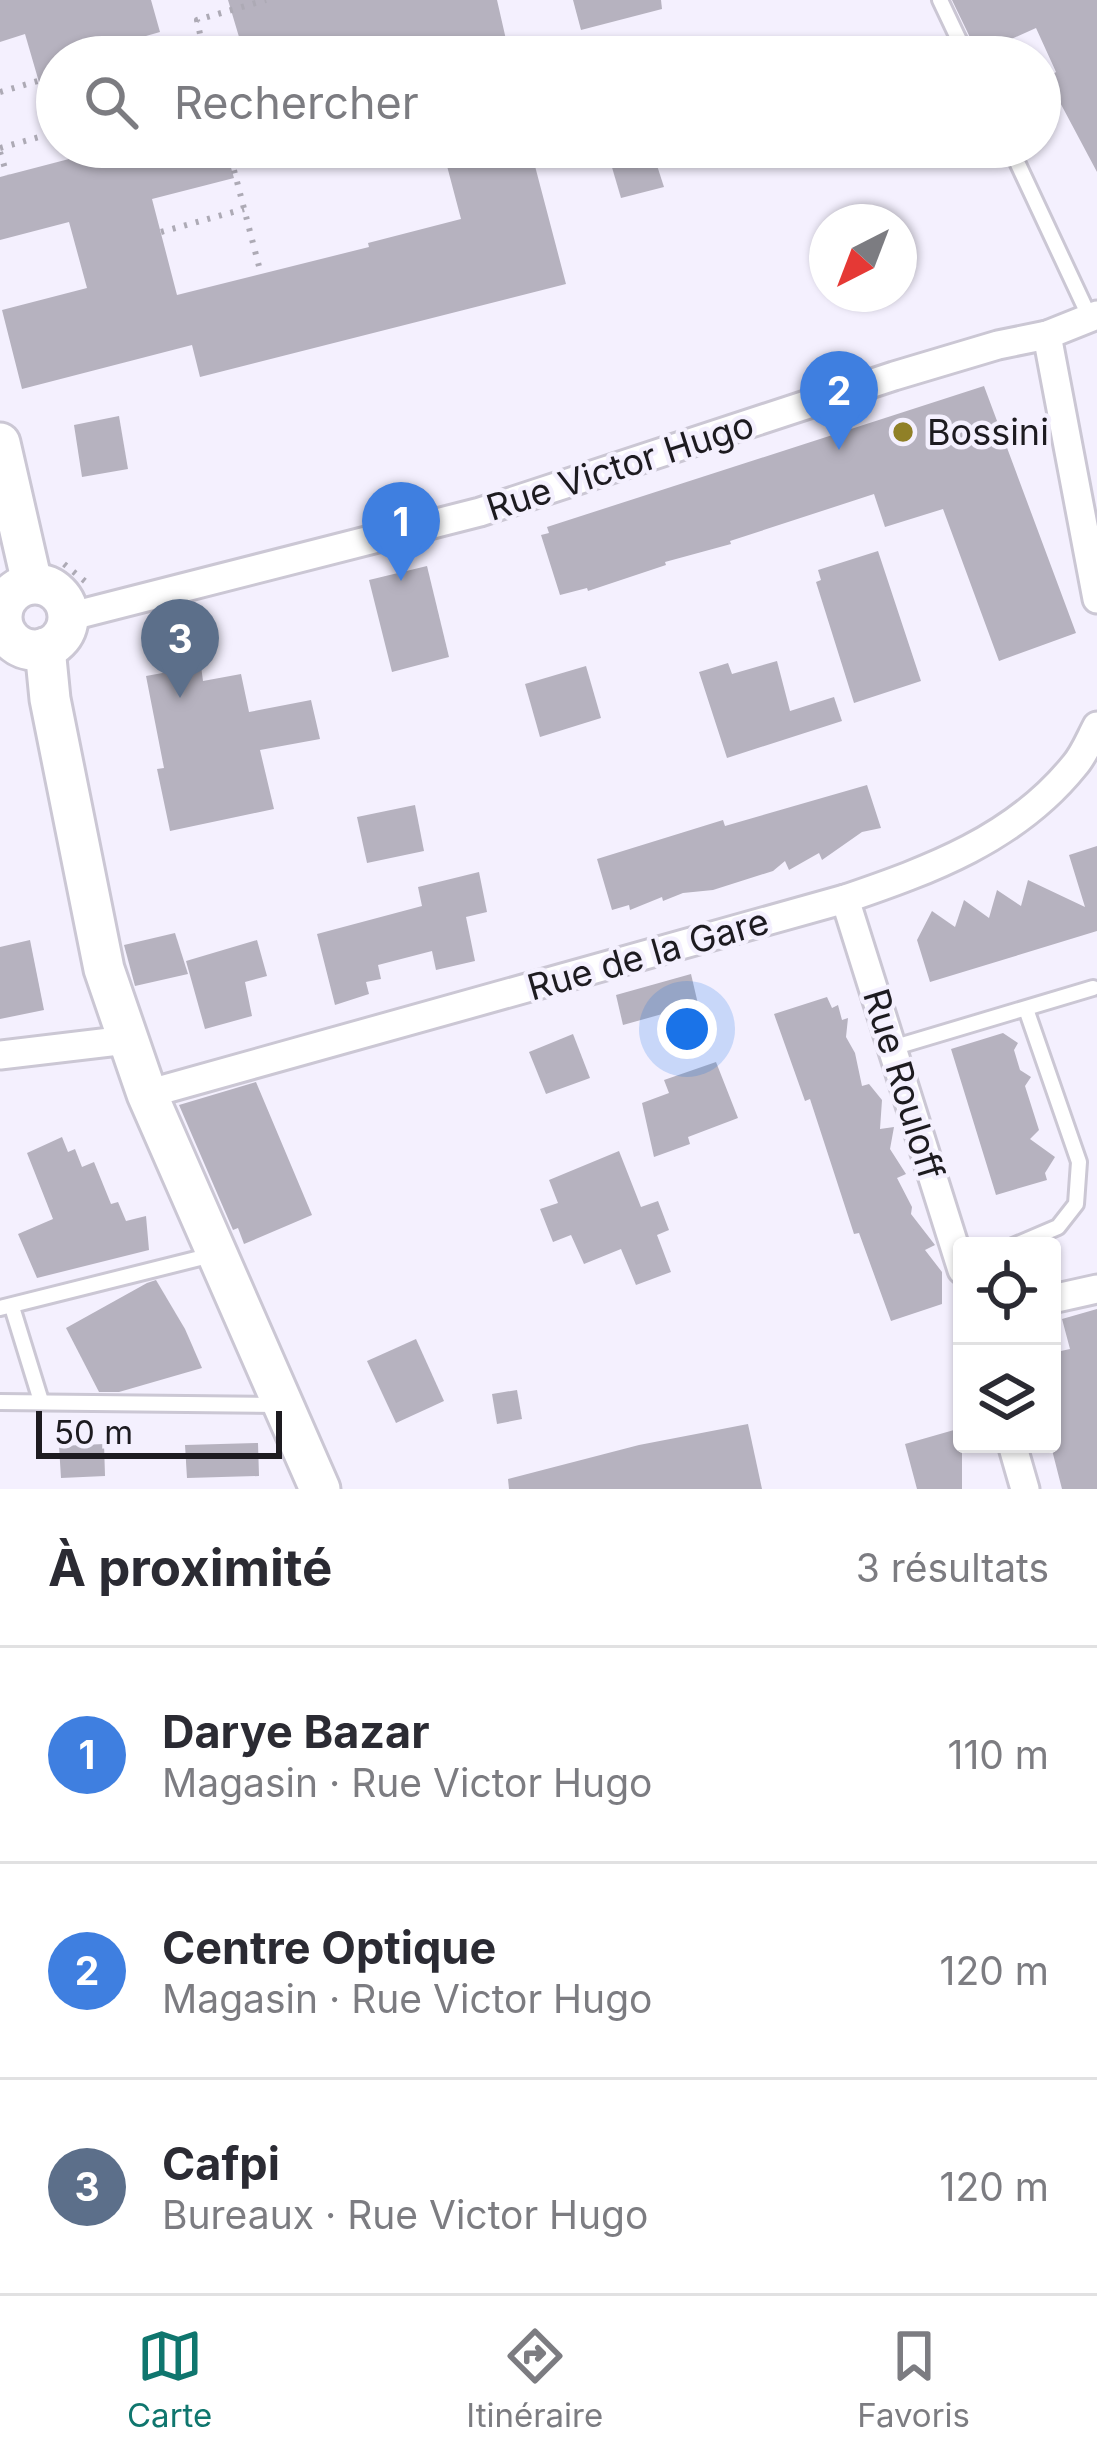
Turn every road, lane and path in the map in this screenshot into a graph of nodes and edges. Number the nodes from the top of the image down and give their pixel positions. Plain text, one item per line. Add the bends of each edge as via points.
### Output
1 (266, 0) edge
2 (940, 0) edge
3 (200, 36) edge
4 (957, 36) edge
5 (36, 82) edge
6 (0, 92) edge
7 (36, 139) edge
8 (0, 150) edge
9 (233, 168) edge
10 (1020, 168) edge
11 (7, 175) dead end
12 (244, 208) junction
13 (160, 232) dead end
14 (261, 274) dead end
15 (1094, 316) edge
16 (1046, 335) junction
17 (998, 345) junction
18 (1054, 378) junction
19 (0, 442) edge
20 (7, 514) edge
21 (32, 583) junction
22 (1097, 599) edge
23 (2, 626) edge
24 (56, 633) junction
25 (1097, 726) edge
26 (1086, 768) edge
27 (845, 899) junction
28 (1093, 988) dead end
29 (1026, 1009) junction
30 (127, 1040) junction
31 (892, 1048) junction
32 (0, 1055) edge
33 (147, 1094) junction
34 (1034, 1237) edge
35 (953, 1241) edge
36 (217, 1254) junction
37 (1097, 1289) edge
38 (1061, 1298) edge
39 (6, 1307) edge
40 (41, 1401) junction
41 (0, 1402) edge
42 (283, 1405) junction
43 (1015, 1453) edge
44 (320, 1489) edge
45 (1025, 1489) edge

1 - 3 path via 196,20
2 - 4 lane
5 - 6 path
7 - 8 path
8 - 11 path
9 - 12 path
10 - 15 lane
12 - 13 path
12 - 14 path
15 - 16 street, Rue Victor Hugo
16 - 17 street, Rue Victor Hugo
16 - 18 street
17 - 18 street
17 - 24 street, Rue Victor Hugo via 480,512
18 - 22 street
19 - 20 street
20 - 21 street
21 - 23 street via 8,598
21 - 24 street via 53,589 66,606
23 - 24 street via 14,643 34,650
24 - 30 street via 50,699 104,969
25 - 26 street, Rue de la Gare
26 - 27 street, Rue de la Gare via 1016,823 928,871
27 - 31 street, Rue Rouloff
27 - 33 street, Rue de la Gare
28 - 29 lane
29 - 31 lane
29 - 34 lane via 1078,1162 1076,1204 1058,1227
30 - 32 street
30 - 33 street
31 - 35 street, Rue Rouloff
33 - 36 street
36 - 39 lane
36 - 42 street
37 - 38 street
39 - 40 lane
40 - 41 lane
40 - 42 lane
42 - 44 street
43 - 45 street

